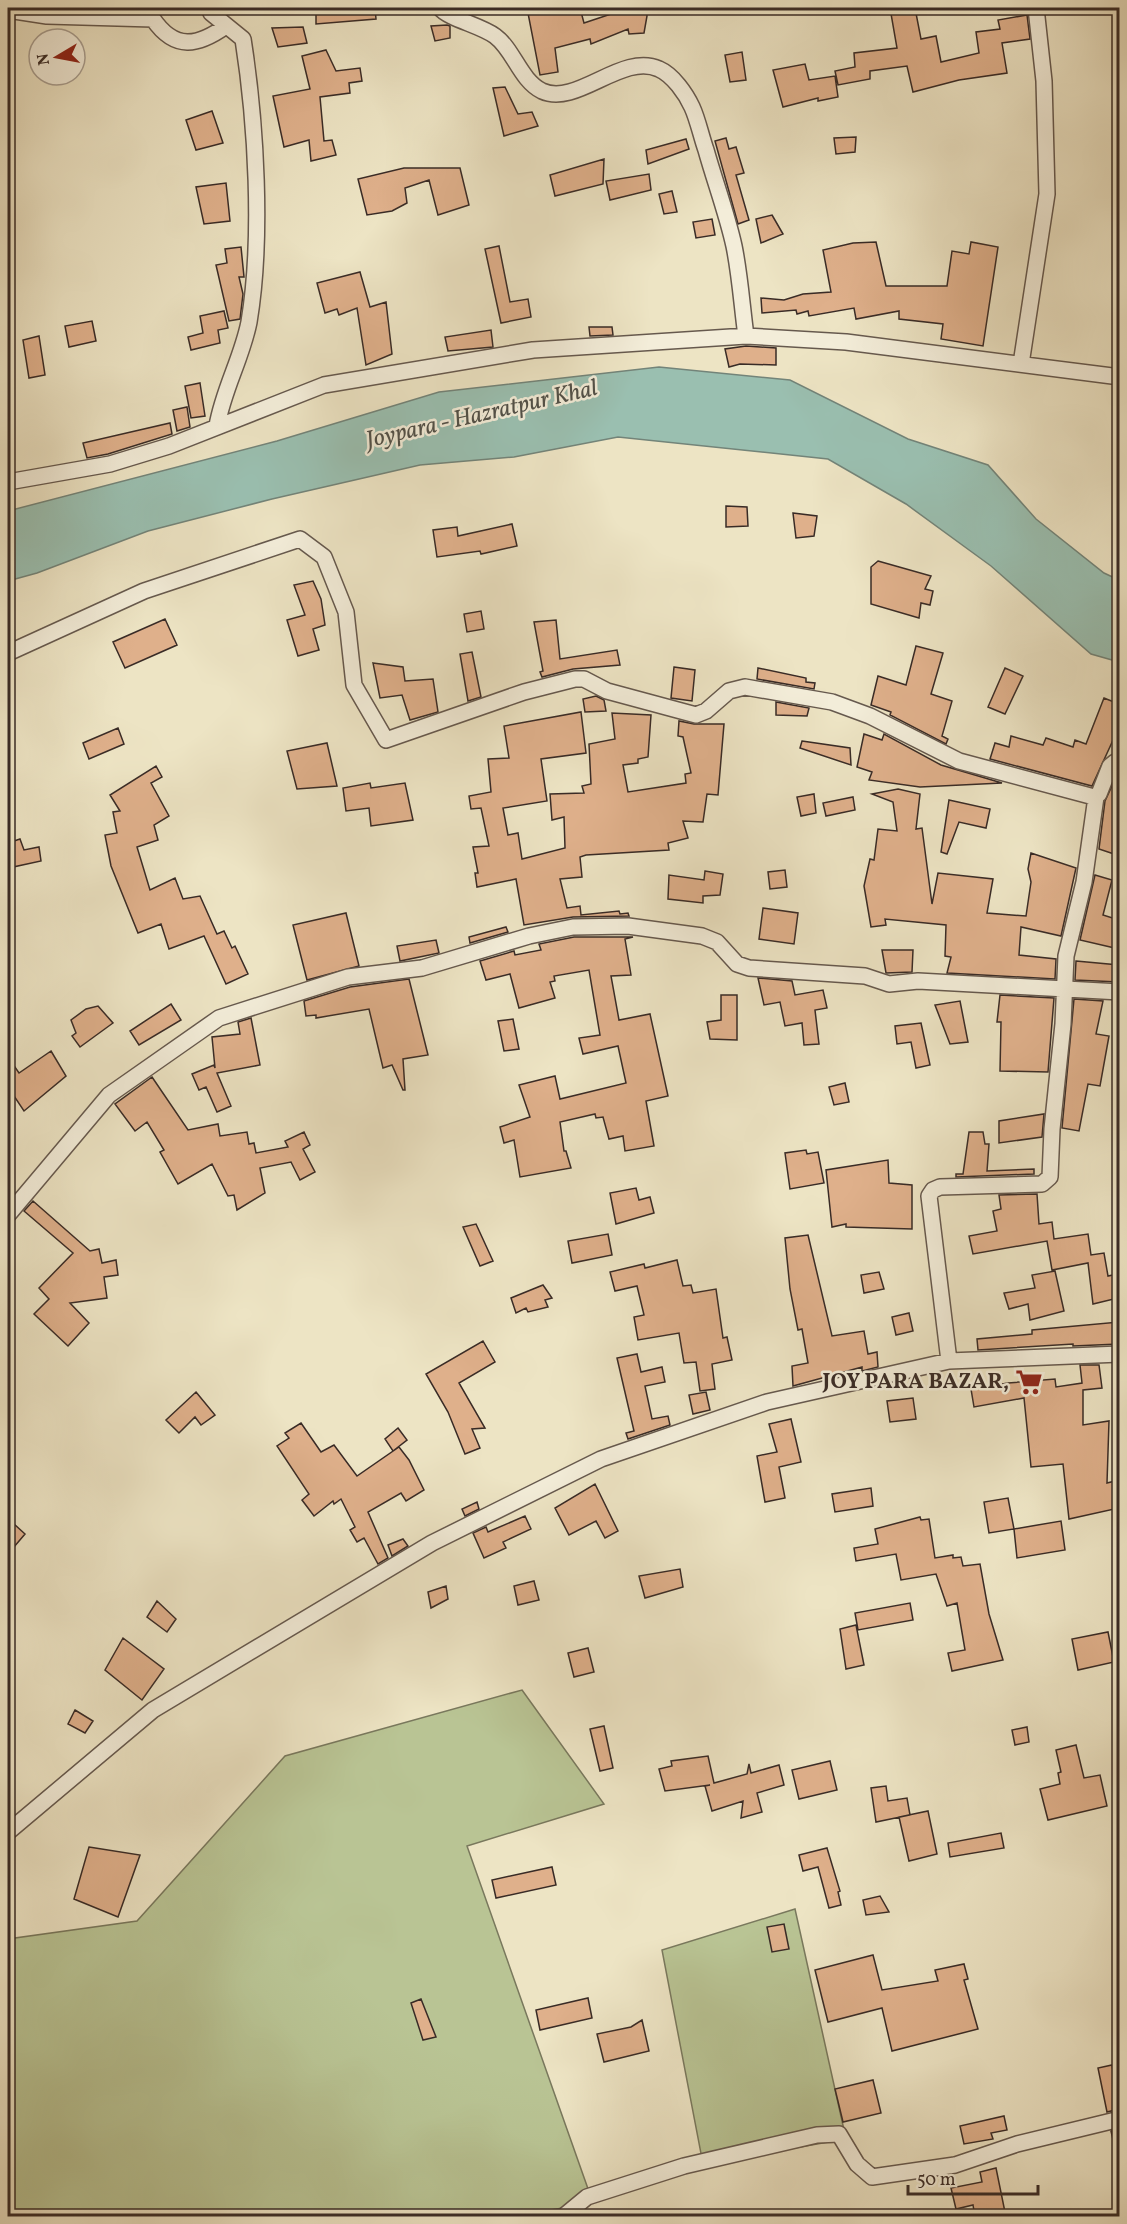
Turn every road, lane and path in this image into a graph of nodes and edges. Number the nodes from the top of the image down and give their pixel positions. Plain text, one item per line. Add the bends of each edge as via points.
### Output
1 (209, 8) edge
2 (440, 8) edge
3 (1035, 8) edge
4 (8, 10) edge
5 (226, 26) junction
6 (746, 336) junction
7 (1021, 364) junction
8 (1119, 377) edge
9 (217, 426) junction
10 (8, 482) edge
11 (8, 653) edge
12 (1119, 763) edge
13 (1096, 797) junction
14 (1065, 989) junction
15 (1119, 992) edge
16 (8, 1215) edge
17 (1119, 1354) edge
18 (949, 1361) junction
19 (8, 1832) edge
20 (1119, 2119) edge
21 (564, 2217) edge

1 - 5 street
2 - 6 street via 501,40 523,73 540,90 551,94 570,91 637,65 659,69 675,82 692,107 727,218
3 - 7 street via 1044,81 1047,194
4 - 5 street via 47,16 153,19 164,35 185,43 208,38
5 - 9 street via 243,39 251,90 256,233 249,322
6 - 7 street via 846,342
6 - 9 street via 533,350 324,385
7 - 8 street
9 - 10 street via 110,464
11 - 13 street via 144,591 300,539 324,557 346,612 354,685 386,740 524,692 575,679 696,715 729,691 745,687 832,702 870,716 959,761
12 - 13 street via 1112,763
13 - 14 street via 1084,882 1066,956
14 - 15 street
14 - 16 street via 918,981 889,984 865,976 748,968 737,964 717,942 663,929 585,927 548,931 422,968 348,977 219,1018 110,1095
14 - 18 street via 1050,1178 1042,1184 940,1187 929,1196
17 - 18 street
18 - 19 street via 768,1402 601,1459 432,1543 153,1710
20 - 21 street via 1017,2144 955,2165 872,2177 857,2164 839,2134 817,2135 673,2169 587,2197

